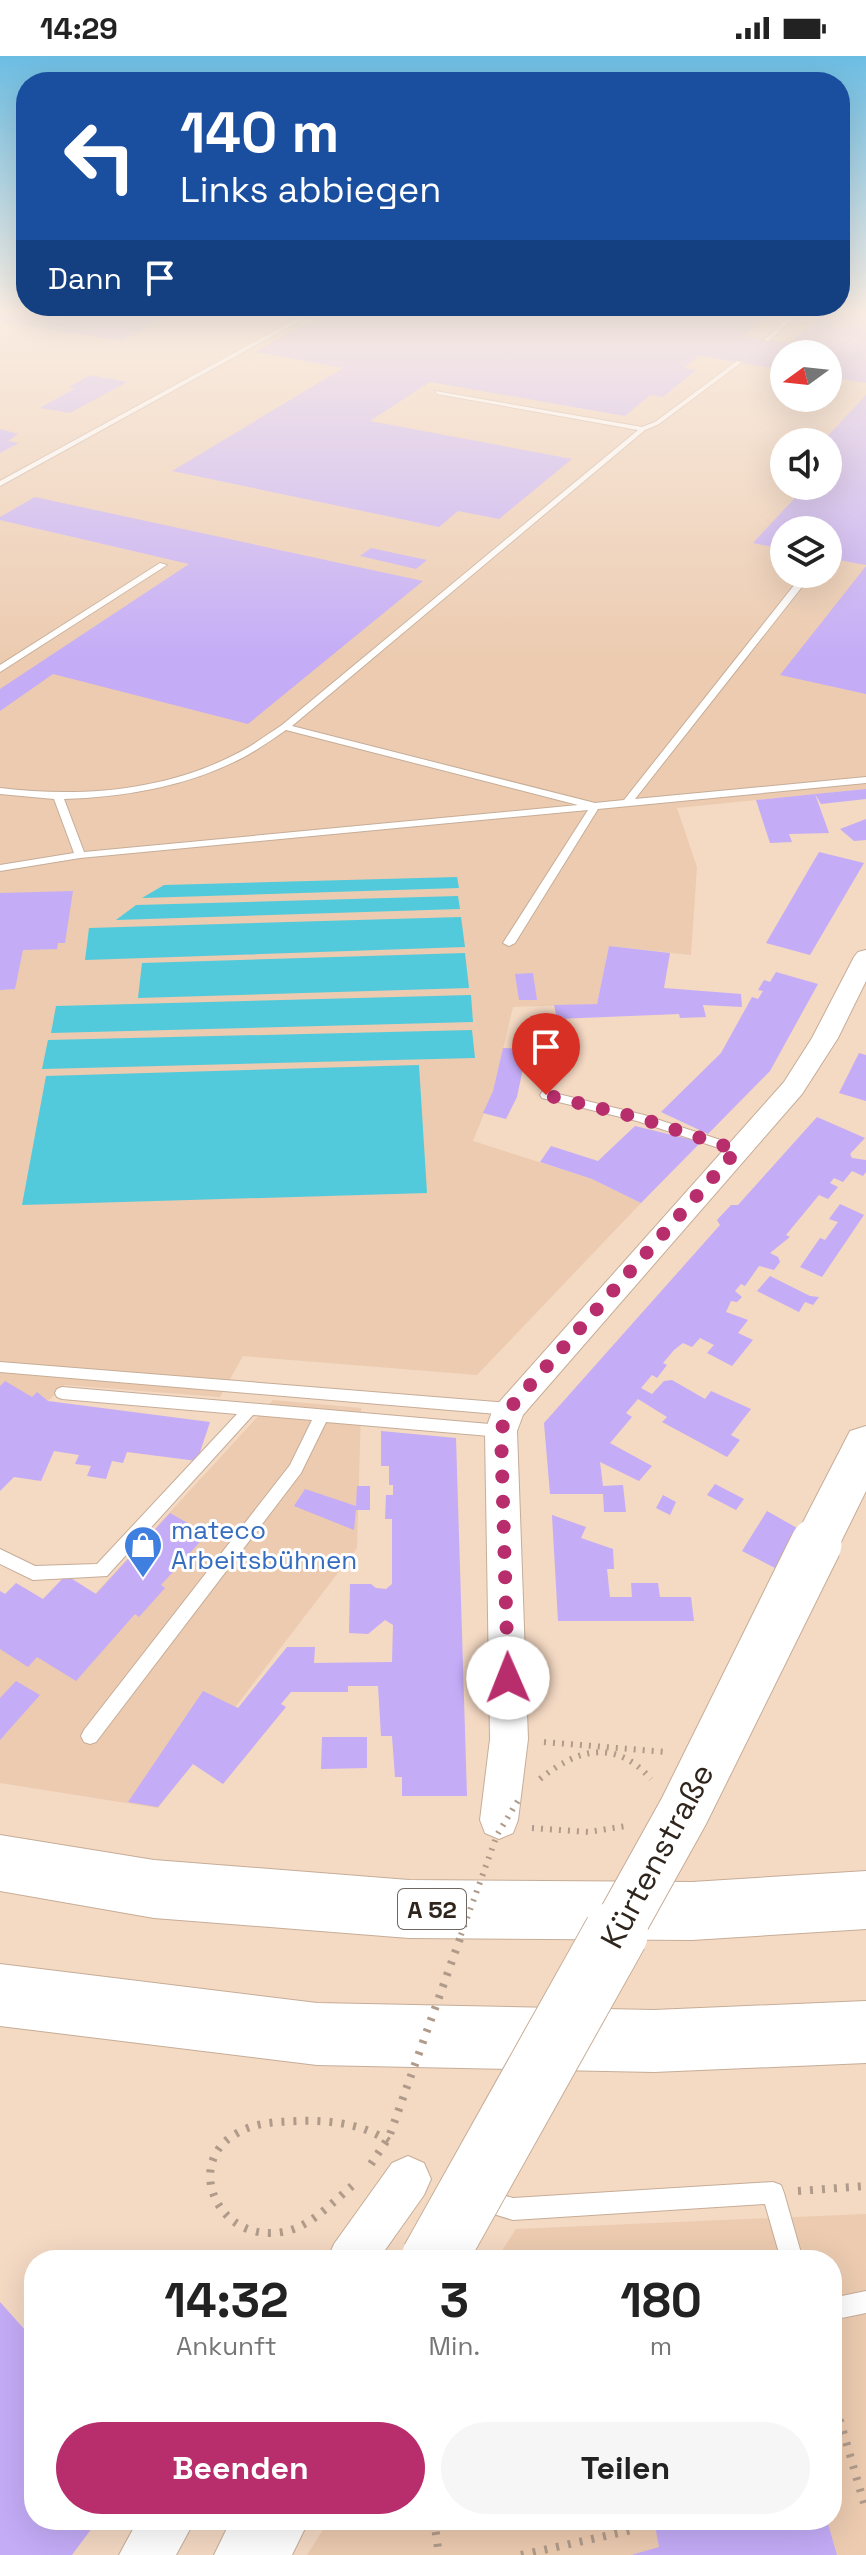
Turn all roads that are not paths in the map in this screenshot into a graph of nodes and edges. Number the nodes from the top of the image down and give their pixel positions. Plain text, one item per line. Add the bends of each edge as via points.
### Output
1 (103, 428) edge
2 (635, 428) edge
3 (646, 428) edge
4 (643, 429) junction
5 (0, 484) edge
6 (163, 565) dead end
7 (796, 588) edge
8 (0, 669) edge
9 (285, 727) junction
10 (866, 780) edge
11 (0, 791) edge
12 (58, 797) junction
13 (626, 804) junction
14 (595, 806) junction
15 (80, 855) junction
16 (0, 868) edge
17 (509, 943) dead end
18 (866, 957) edge
19 (546, 1095) dead end
20 (737, 1150) junction
21 (0, 1367) edge
22 (62, 1393) dead end
23 (251, 1408) junction
24 (322, 1415) junction
25 (505, 1420) junction
26 (866, 1444) edge
27 (0, 1556) edge
28 (90, 1736) dead end
29 (510, 1823) road end
30 (0, 1863) edge
31 (866, 1900) edge
32 (0, 1995) edge
33 (866, 2032) edge
34 (415, 2181) road end
35 (453, 2192) dead end
36 (358, 2250) edge
37 (439, 2250) edge
38 (789, 2250) edge
39 (866, 2302) edge
40 (842, 2307) edge
41 (162, 2530) edge
42 (266, 2530) edge
43 (145, 2555) edge
44 (250, 2555) edge

1 - 5 lane
2 - 4 lane
3 - 4 lane
4 - 9 lane
6 - 8 lane
7 - 13 lane
9 - 12 lane via 198,773 104,795
9 - 14 lane
10 - 13 lane
11 - 12 lane
12 - 15 lane
13 - 14 lane
14 - 15 lane
14 - 17 lane
15 - 16 lane
18 - 20 street via 793,1088
19 - 20 lane
20 - 25 street
21 - 25 lane
22 - 23 lane
23 - 24 lane
23 - 27 lane via 101,1571 33,1573
24 - 25 lane
24 - 28 lane via 296,1469
25 - 29 street
26 - 37 main road, Kürtenstraße, bridge via 684,1811
30 - 31 highway, A 52 via 154,1889 409,1909 692,1911
32 - 33 highway via 317,2034 654,2041
34 - 36 street
35 - 38 lane via 513,2209 773,2193
39 - 40 lane
41 - 43 street
42 - 44 main road

